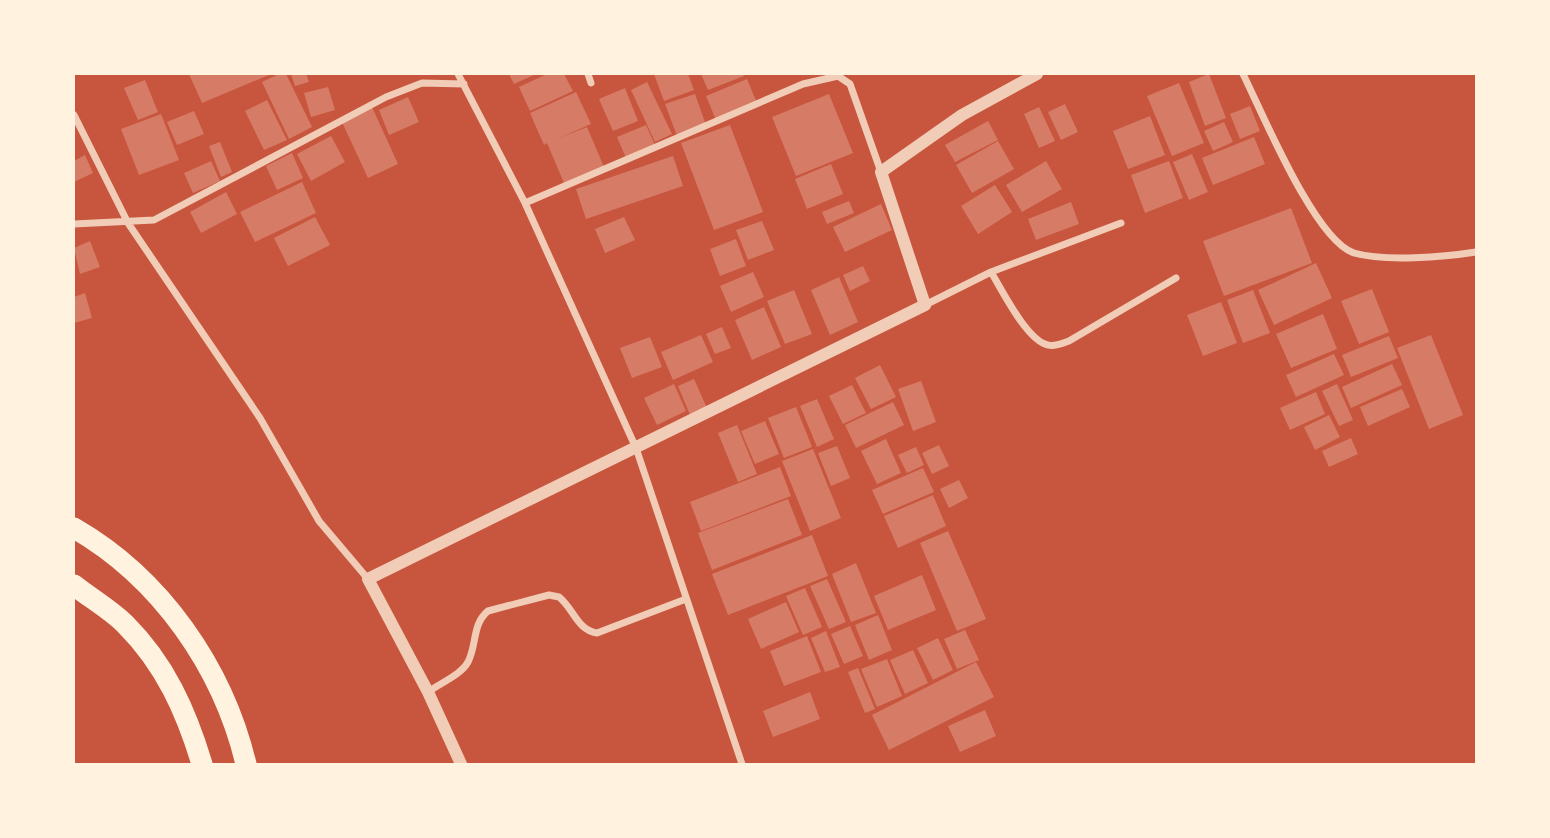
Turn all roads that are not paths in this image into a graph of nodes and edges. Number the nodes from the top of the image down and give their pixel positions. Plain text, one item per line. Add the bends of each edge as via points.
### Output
1 (458, 74) edge
2 (588, 74) edge
3 (1032, 74) edge
4 (1243, 74) edge
5 (591, 83) dead end
6 (464, 84) junction
7 (74, 115) edge
8 (881, 172) junction
9 (525, 203) junction
10 (128, 223) junction
11 (1121, 223) dead end
12 (74, 224) edge
13 (1476, 252) edge
14 (991, 272) junction
15 (1176, 278) dead end
16 (925, 305) junction
17 (636, 448) junction
18 (74, 528) edge
19 (368, 579) junction
20 (74, 585) edge
21 (687, 599) junction
22 (428, 692) junction
23 (202, 765) edge
24 (247, 765) edge
25 (461, 765) edge
26 (742, 765) edge

1 - 6 street
2 - 5 street
3 - 8 street
4 - 13 street via 1317,219 1338,244 1354,253 1408,257
6 - 9 street
6 - 10 street via 422,83 406,89 155,220
7 - 10 street
8 - 9 street via 850,84 838,76 803,84
8 - 16 street
9 - 17 street
10 - 12 street
10 - 19 street via 260,418 319,520
11 - 14 street
14 - 15 street via 1030,333 1045,345 1069,341
14 - 16 street
16 - 17 street
17 - 19 street
17 - 21 street
18 - 24 highway via 160,596 198,650 237,724
19 - 22 street
20 - 23 highway via 124,623 163,669 189,721
21 - 22 street via 597,633 587,632 559,597 549,595 488,611 480,617 462,670
21 - 26 street
22 - 25 street

